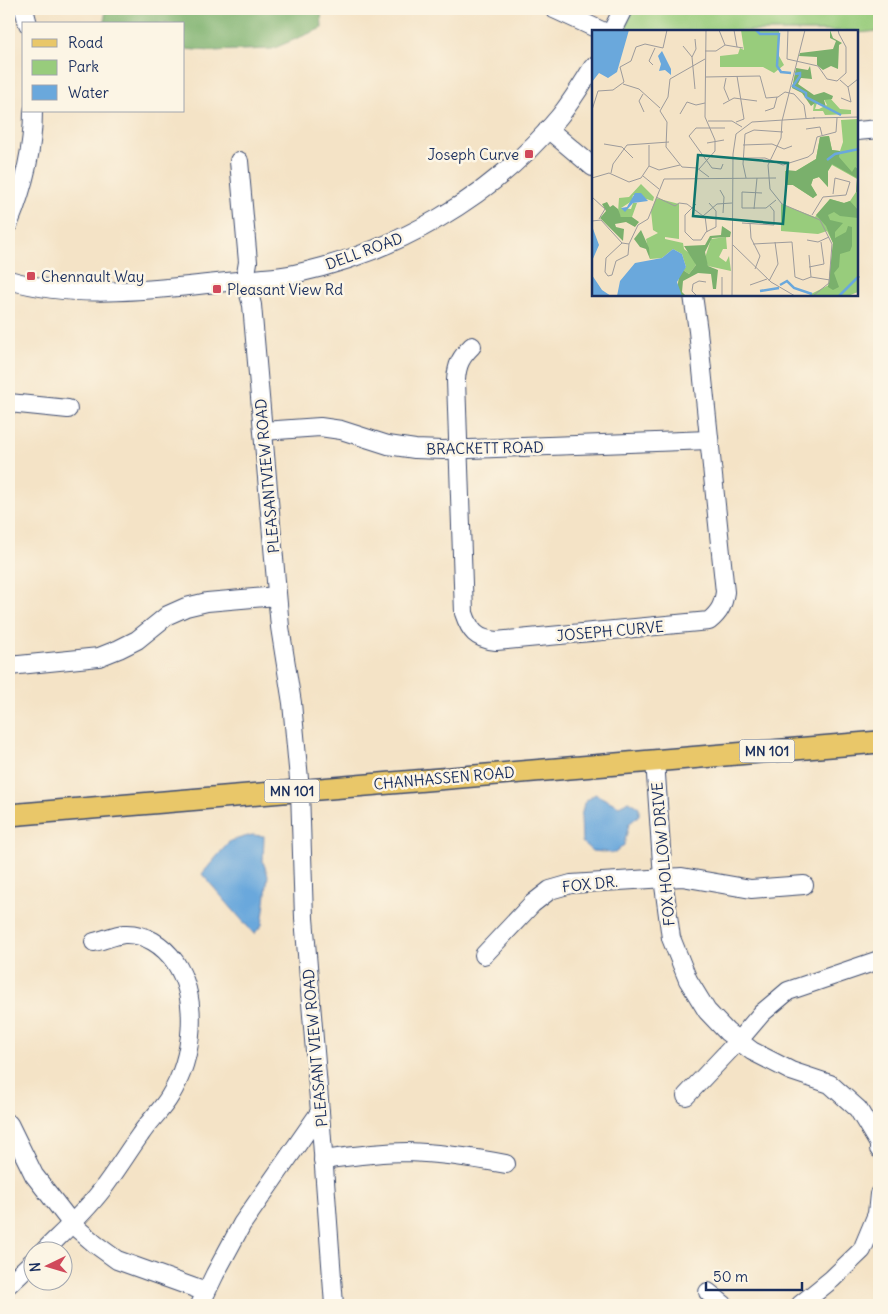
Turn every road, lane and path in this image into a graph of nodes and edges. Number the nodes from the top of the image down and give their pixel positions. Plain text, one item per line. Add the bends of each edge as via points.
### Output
1 (24, 9) edge
2 (554, 9) edge
3 (623, 9) edge
4 (27, 22) edge
5 (600, 30) edge
6 (612, 30) edge
7 (592, 69) edge
8 (33, 112) edge
9 (548, 129) junction
10 (879, 129) edge
11 (858, 131) edge
12 (239, 161) dead end
13 (592, 166) edge
14 (9, 223) edge
15 (9, 280) edge
16 (246, 280) junction
17 (693, 296) edge
18 (472, 346) dead end
19 (9, 403) edge
20 (68, 409) dead end
21 (263, 431) junction
22 (709, 440) junction
23 (458, 450) junction
24 (277, 596) junction
25 (9, 666) edge
26 (879, 742) edge
27 (654, 760) junction
28 (300, 790) junction
29 (9, 814) edge
30 (663, 878) junction
31 (804, 885) dead end
32 (94, 942) dead end
33 (484, 955) dead end
34 (879, 960) edge
35 (739, 1040) junction
36 (686, 1096) dead end
37 (320, 1112) junction
38 (9, 1124) edge
39 (879, 1144) edge
40 (879, 1149) edge
41 (323, 1160) junction
42 (506, 1164) dead end
43 (879, 1194) edge
44 (72, 1224) junction
45 (53, 1242) edge
46 (22, 1272) edge
47 (9, 1284) edge
48 (708, 1292) dead end
49 (203, 1299) edge
50 (334, 1305) edge
51 (724, 1305) edge
52 (800, 1305) edge

1 - 4 street
2 - 5 street
3 - 6 street
7 - 9 street, DELL ROAD
8 - 14 street via 27,162
9 - 13 street
9 - 16 street, DELL ROAD via 490,184 398,240 356,257 292,275
10 - 11 street
12 - 16 street, PLEASANTVIEW ROAD via 248,262
15 - 16 street, DELL ROAD via 61,290 106,292
16 - 21 street, PLEASANTVIEW ROAD via 252,305
17 - 22 street, JOSEPH CURVE
18 - 23 street, JOSEPH CURVE via 457,367
19 - 20 street
21 - 23 street, BRACKETT ROAD via 320,427 415,449
21 - 24 street, PLEASANTVIEW ROAD
22 - 23 street, BRACKETT ROAD
22 - 23 street, JOSEPH CURVE via 725,592 719,613 710,621 698,623 496,641 484,640 474,634 464,613
24 - 25 street via 186,607 168,615 137,640 99,657
24 - 28 street, PLEASANTVIEW ROAD
26 - 27 main road, CHANHASSEN ROAD / MN 101
27 - 28 main road, CHANHASSEN ROAD / MN 101
27 - 30 street, FOX HOLLOW DRIVE
28 - 29 main road, CHANHASSEN ROAD / MN 101
28 - 37 street, PLEASANT VIEW ROAD via 304,918
30 - 31 street, FOX DR. via 682,877 751,889
30 - 33 street, FOX DR. via 571,884 550,890 532,904
30 - 35 street, FOX HOLLOW DRIVE via 671,938 688,980 707,1011
32 - 44 street via 124,934 147,938 167,950 185,982 189,1043 183,1068 170,1096 101,1192
34 - 35 street via 788,991 762,1013
35 - 36 street
35 - 39 street, FOX HOLLOW DRIVE via 752,1051 791,1071 830,1084 858,1109
37 - 41 street, PLEASANT VIEW ROAD
37 - 49 street via 242,1224
38 - 44 street via 34,1175
39 - 40 street, FOX HOLLOW DRIVE
41 - 42 street via 407,1152
41 - 50 street, PLEASANT VIEW ROAD
43 - 52 street via 877,1214 862,1250
44 - 45 street
44 - 49 street via 117,1260
46 - 47 street
48 - 51 street

